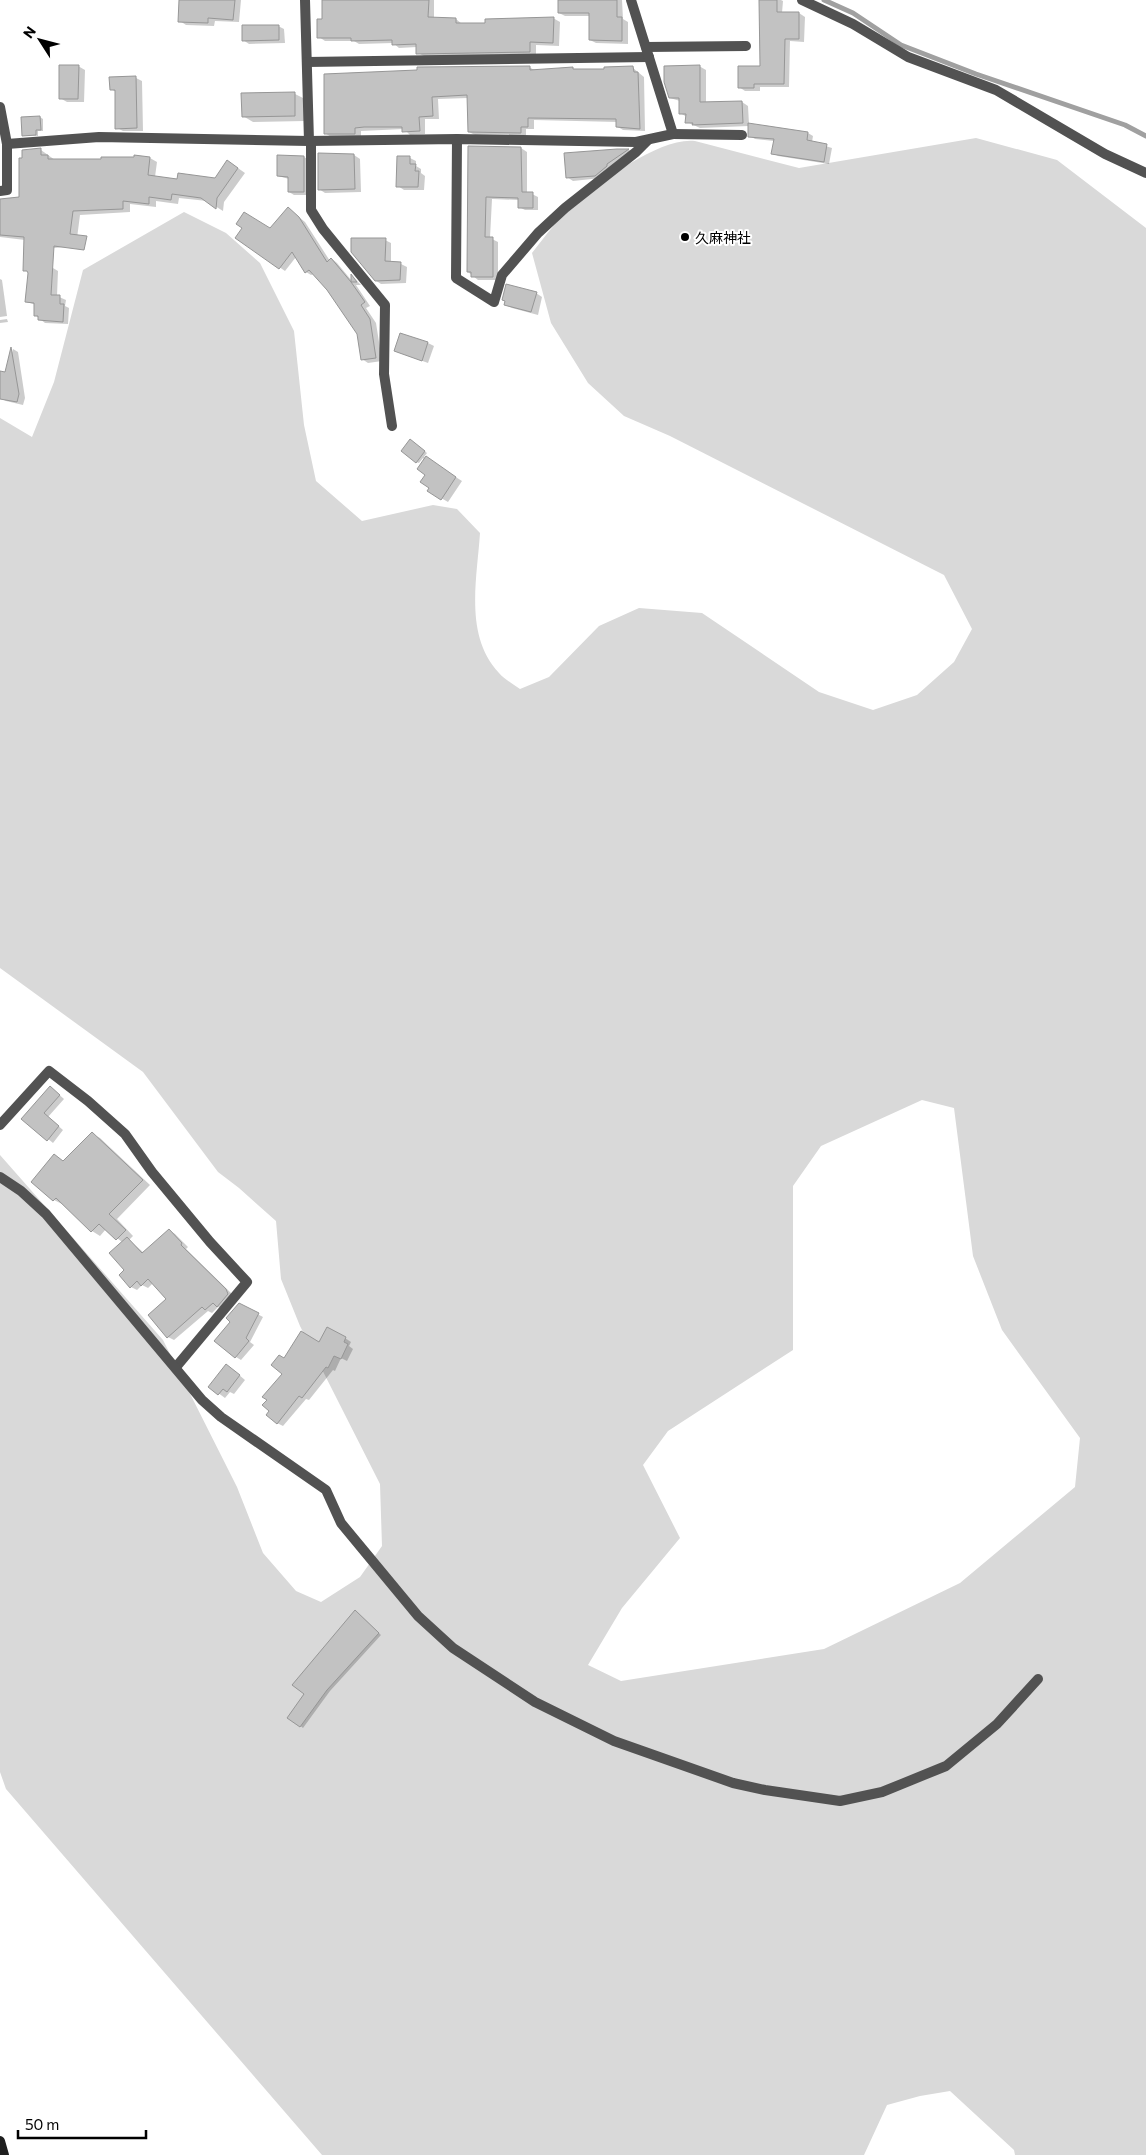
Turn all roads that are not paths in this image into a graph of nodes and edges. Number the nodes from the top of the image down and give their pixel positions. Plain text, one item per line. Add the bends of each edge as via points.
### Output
1 (305, 0) edge
2 (631, 0) edge
3 (802, 0) edge
4 (746, 46) dead end
5 (647, 52) junction
6 (307, 62) junction
7 (0, 106) edge
8 (673, 134) junction
9 (742, 135) dead end
10 (457, 139) junction
11 (648, 139) junction
12 (310, 141) junction
13 (7, 144) junction
14 (1146, 173) edge
15 (0, 191) edge
16 (392, 426) dead end
17 (0, 1125) edge
18 (0, 1177) edge
19 (176, 1367) junction
20 (1038, 1679) dead end
21 (0, 2141) edge
22 (4, 2155) edge

1 - 6 street
2 - 5 street
3 - 14 street via 853,24 908,57 996,90 1105,154
4 - 5 street
5 - 6 street
5 - 8 street
6 - 12 street
7 - 13 street
8 - 9 street
8 - 11 street
10 - 11 street via 636,142
10 - 11 street via 456,278 494,302 502,275 538,233
10 - 12 street
12 - 13 street via 99,137
12 - 16 street via 311,210 384,305 384,374
13 - 15 street via 8,190
17 - 19 street via 49,1071 125,1134 152,1172 247,1282
18 - 19 street via 46,1214
19 - 20 street via 202,1400 221,1417 326,1490 341,1523 418,1616 454,1648 535,1702 614,1741 733,1783 840,1801 882,1792 946,1766 997,1724
21 - 22 main road

